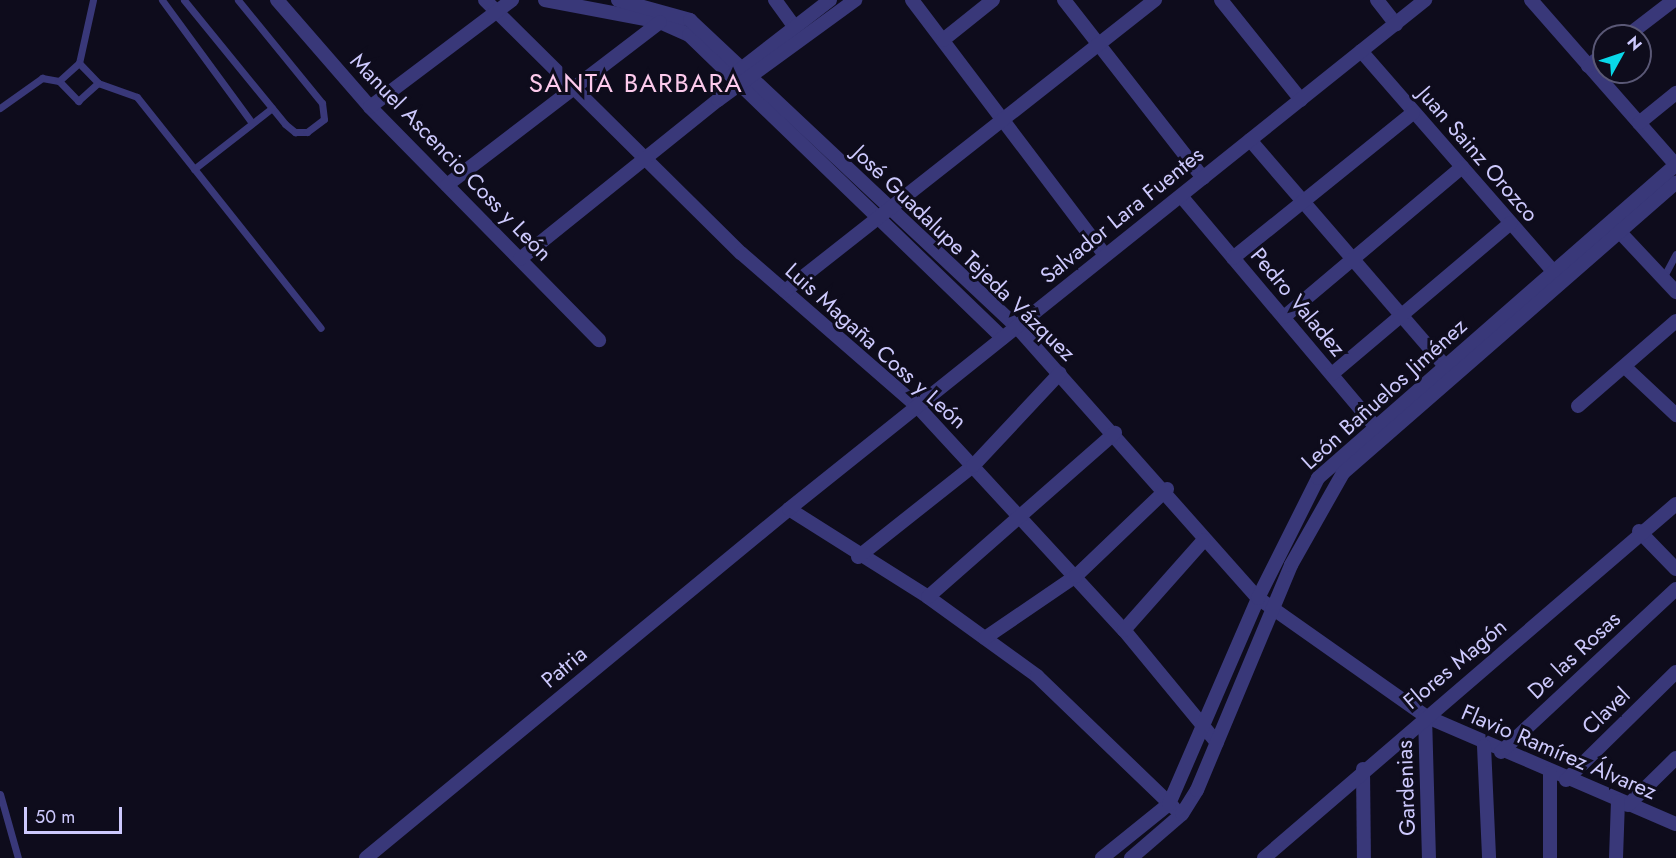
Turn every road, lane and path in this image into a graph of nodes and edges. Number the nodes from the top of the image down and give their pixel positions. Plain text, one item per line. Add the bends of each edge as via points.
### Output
1 (93, 0) edge
2 (162, 0) edge
3 (184, 0) edge
4 (238, 0) edge
5 (277, 0) edge
6 (485, 0) edge
7 (512, 0) edge
8 (545, 0) edge
9 (618, 0) edge
10 (776, 0) edge
11 (830, 0) edge
12 (855, 0) edge
13 (912, 0) edge
14 (993, 0) edge
15 (1064, 0) edge
16 (1155, 0) edge
17 (1221, 0) edge
18 (1377, 0) edge
19 (1425, 0) edge
20 (1674, 0) edge
21 (1537, 2) edge
22 (496, 12) junction
23 (660, 22) junction
24 (1396, 24) junction
25 (1643, 24) edge
26 (795, 26) junction
27 (943, 40) junction
28 (1098, 44) junction
29 (1361, 51) junction
30 (79, 63) junction
31 (1592, 63) edge
32 (1588, 66) junction
33 (739, 79) junction
34 (59, 81) junction
35 (98, 83) junction
36 (573, 90) junction
37 (1676, 93) edge
38 (1301, 100) junction
39 (370, 107) junction
40 (0, 108) edge
41 (272, 108) junction
42 (1413, 113) junction
43 (1003, 117) junction
44 (252, 123) junction
45 (1639, 123) junction
46 (1250, 140) junction
47 (646, 160) junction
48 (1676, 165) edge
49 (1462, 167) junction
50 (194, 169) junction
51 (1203, 178) junction
52 (1676, 183) edge
53 (447, 185) junction
54 (1181, 196) junction
55 (1303, 202) junction
56 (889, 209) junction
57 (875, 219) junction
58 (1610, 222) junction
59 (1511, 224) junction
60 (1621, 234) junction
61 (1676, 254) edge
62 (1105, 255) junction
63 (1233, 258) junction
64 (520, 259) junction
65 (1353, 259) junction
66 (1553, 272) junction
67 (1663, 278) junction
68 (1564, 284) junction
69 (785, 291) junction
70 (1676, 292) edge
71 (1402, 315) junction
72 (1284, 317) junction
73 (1676, 321) edge
74 (1017, 327) junction
75 (321, 328) dead end
76 (1003, 338) junction
77 (599, 340) dead end
78 (1445, 366) junction
79 (1626, 368) junction
80 (1060, 373) junction
81 (1332, 374) junction
82 (917, 406) junction
83 (1578, 406) dead end
84 (1676, 415) edge
85 (1380, 431) junction
86 (1115, 433) junction
87 (973, 466) junction
88 (1318, 478) junction
89 (1333, 486) junction
90 (1167, 489) junction
91 (1676, 504) edge
92 (789, 508) junction
93 (1021, 518) junction
94 (1639, 531) junction
95 (1203, 540) junction
96 (858, 557) junction
97 (1676, 569) edge
98 (1076, 576) junction
99 (1676, 590) edge
100 (928, 597) junction
101 (1258, 598) junction
102 (1272, 609) junction
103 (1124, 630) junction
104 (985, 638) junction
105 (1676, 672) edge
106 (1425, 716) junction
107 (1204, 729) junction
108 (1217, 743) junction
109 (1484, 746) junction
110 (1501, 752) junction
111 (1676, 758) edge
112 (1364, 769) junction
113 (1550, 773) junction
114 (1566, 780) junction
115 (0, 794) edge
116 (1623, 803) junction
117 (1169, 804) junction
118 (1182, 814) junction
119 (1676, 824) edge
120 (18, 858) edge
121 (366, 858) edge
122 (1102, 858) edge
123 (1131, 858) edge
124 (1264, 858) edge
125 (1364, 858) edge
126 (1429, 858) edge
127 (1489, 858) edge
128 (1551, 858) edge
129 (1616, 858) edge

1 - 30 lane
2 - 44 lane
3 - 41 lane
4 - 41 lane via 326,112 307,132 295,132
5 - 39 street, Manuel Ascencio Coss y León
6 - 22 street, Luis Magaña Coss y León
7 - 22 street
8 - 23 street, José Guadalupe Tejeda Vázquez
9 - 33 street, José Guadalupe Tejeda Vázquez via 690,20
10 - 26 street
11 - 26 street
12 - 33 street
13 - 27 street
14 - 27 street
15 - 28 street
16 - 28 street
17 - 38 street
18 - 24 street
19 - 24 street, Salvador Lara Fuentes
20 - 25 street
21 - 32 street
22 - 36 street, Luis Magaña Coss y León
22 - 39 street
23 - 33 street, José Guadalupe Tejeda Vázquez via 688,34
23 - 36 street
24 - 29 street, Salvador Lara Fuentes
26 - 33 street
27 - 43 street
28 - 43 street
28 - 51 street
29 - 38 street, Salvador Lara Fuentes
29 - 42 street, Juan Sainz Orozco
30 - 34 lane
30 - 35 lane
31 - 32 street
32 - 45 street
33 - 47 street
33 - 56 street, José Guadalupe Tejeda Vázquez
33 - 57 street, José Guadalupe Tejeda Vázquez
34 - 35 lane via 78,101
34 - 40 lane via 42,78
35 - 50 lane via 137,97
36 - 47 street, Luis Magaña Coss y León
36 - 53 street
37 - 45 street
38 - 46 street, Salvador Lara Fuentes
39 - 53 street, Manuel Ascencio Coss y León
41 - 44 lane
42 - 49 street, Juan Sainz Orozco
42 - 55 street
43 - 56 street
43 - 62 street
44 - 50 lane
45 - 48 street
46 - 51 street, Salvador Lara Fuentes
46 - 55 street
47 - 64 street
47 - 69 street, Luis Magaña Coss y León
48 - 58 street, León Bañuelos Jiménez
49 - 59 street, Juan Sainz Orozco
49 - 65 street
50 - 75 lane
51 - 54 street, Salvador Lara Fuentes
52 - 60 street, León Bañuelos Jiménez
53 - 64 street, Manuel Ascencio Coss y León
54 - 62 street, Salvador Lara Fuentes
54 - 63 street, Pedro Valadez
55 - 63 street
55 - 65 street
56 - 57 street
56 - 74 street, José Guadalupe Tejeda Vázquez
57 - 69 street
57 - 76 street, José Guadalupe Tejeda Vázquez
58 - 60 street
58 - 66 street, León Bañuelos Jiménez
59 - 66 street, Juan Sainz Orozco
59 - 71 street
60 - 67 street
60 - 68 street, León Bañuelos Jiménez
61 - 67 lane
62 - 74 street, Salvador Lara Fuentes
63 - 72 street, Pedro Valadez
64 - 77 street, Manuel Ascencio Coss y León
65 - 71 street
65 - 72 street
66 - 68 street, Juan Sainz Orozco
66 - 78 street, León Bañuelos Jiménez
67 - 70 street
68 - 85 street, León Bañuelos Jiménez
69 - 82 street, Luis Magaña Coss y León
71 - 78 street
71 - 81 street
72 - 81 street, Pedro Valadez
73 - 79 street
74 - 76 street, Salvador Lara Fuentes
74 - 80 street, José Guadalupe Tejeda Vázquez
76 - 82 street, Salvador Lara Fuentes
78 - 85 street, León Bañuelos Jiménez
79 - 83 street
79 - 84 street
80 - 86 street, José Guadalupe Tejeda Vázquez
80 - 87 street
81 - 85 street, Pedro Valadez
82 - 87 street, Luis Magaña Coss y León
82 - 92 street, Salvador Lara Fuentes
85 - 88 street, León Bañuelos Jiménez
85 - 89 street, León Bañuelos Jiménez
86 - 90 street, José Guadalupe Tejeda Vázquez
86 - 93 street
87 - 93 street, Luis Magaña Coss y León
87 - 96 street
88 - 89 street
88 - 101 street, León Bañuelos Jiménez
89 - 102 street, León Bañuelos Jiménez
90 - 95 street, José Guadalupe Tejeda Vázquez
90 - 98 street
91 - 94 street, Flores Magón
92 - 96 street
92 - 121 street, Patria
93 - 98 street, Luis Magaña Coss y León
93 - 100 street
94 - 97 street
94 - 106 street, Flores Magón
95 - 101 street, José Guadalupe Tejeda Vázquez
95 - 103 street
96 - 100 street
98 - 103 street, Luis Magaña Coss y León
98 - 104 street
99 - 110 street, De las Rosas
100 - 104 street
101 - 102 street, José Guadalupe Tejeda Vázquez
101 - 107 street, León Bañuelos Jiménez
102 - 106 street, Flavio Ramírez Álvarez
102 - 108 street, León Bañuelos Jiménez
103 - 107 street, Luis Magaña Coss y León
104 - 117 street via 1037,676
105 - 114 street, Clavel
106 - 109 street, Flavio Ramírez Álvarez
106 - 112 street, Flores Magón
106 - 126 street, Gardenias
107 - 108 street, Luis Magaña Coss y León
107 - 117 street, León Bañuelos Jiménez
108 - 118 street, León Bañuelos Jiménez
109 - 110 street, Flavio Ramírez Álvarez
109 - 127 street
110 - 113 street, Flavio Ramírez Álvarez
111 - 116 street
112 - 124 street, Flores Magón
112 - 125 street, Gardenias
113 - 114 street, Flavio Ramírez Álvarez
113 - 128 street
114 - 116 street, Flavio Ramírez Álvarez
115 - 120 lane
116 - 119 street, Flavio Ramírez Álvarez
116 - 129 street
117 - 118 street
117 - 122 street, León Bañuelos Jiménez
118 - 123 street, León Bañuelos Jiménez

